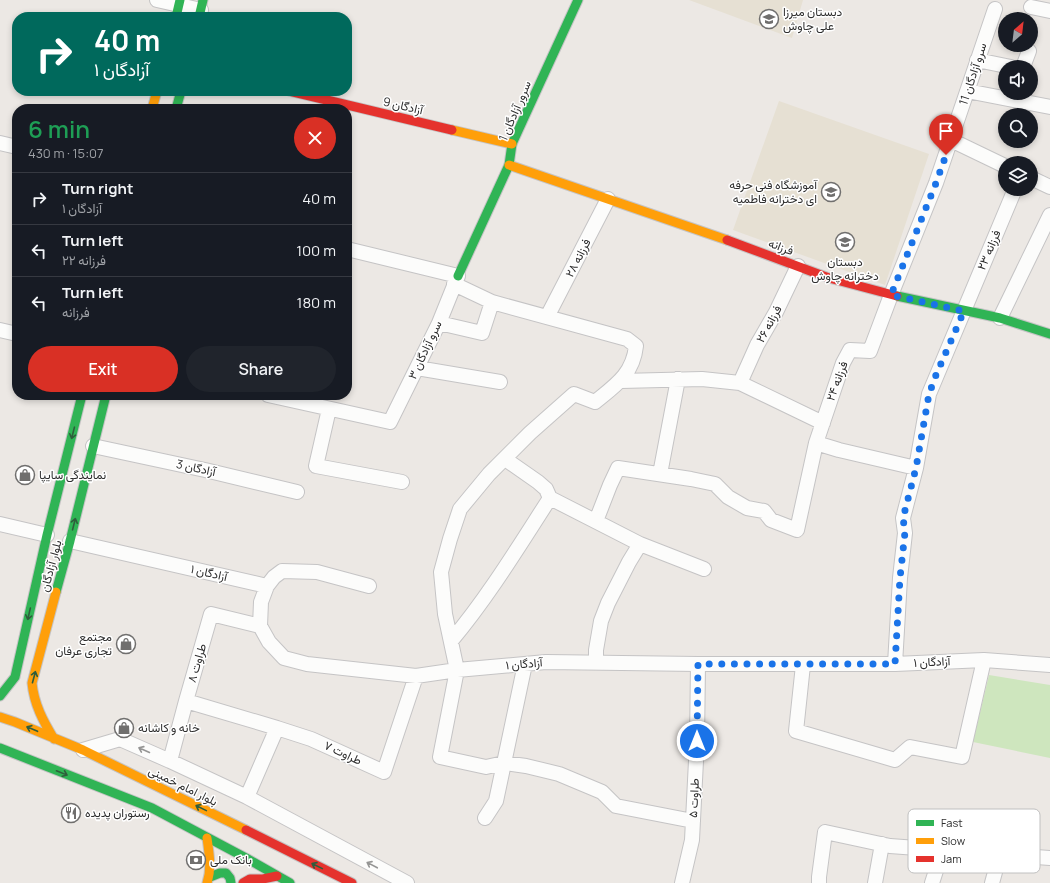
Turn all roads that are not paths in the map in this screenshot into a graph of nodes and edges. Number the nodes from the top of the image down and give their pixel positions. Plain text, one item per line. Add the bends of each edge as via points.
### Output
1 (157, 0) edge
2 (578, 0) edge
3 (178, 7) edge
4 (1031, 7) dead end
5 (201, 9) edge
6 (995, 9) dead end
7 (1050, 11) edge
8 (977, 60) junction
9 (998, 64) edge
10 (967, 91) junction
11 (998, 94) edge
12 (310, 96) edge
13 (1026, 100) edge
14 (344, 104) edge
15 (352, 106) edge
16 (1050, 107) edge
17 (951, 140) junction
18 (0, 143) edge
19 (512, 144) junction
20 (12, 147) edge
21 (998, 163) edge
22 (509, 165) junction
23 (1038, 181) edge
24 (1050, 187) edge
25 (1012, 196) edge
26 (608, 199) junction
27 (1050, 215) edge
28 (352, 251) edge
29 (798, 266) junction
30 (456, 280) junction
31 (891, 295) junction
32 (492, 302) junction
33 (964, 311) junction
34 (547, 317) junction
35 (1000, 318) junction
36 (439, 323) junction
37 (0, 330) edge
38 (12, 333) edge
39 (1050, 334) edge
40 (418, 368) junction
41 (678, 379) junction
42 (621, 381) junction
43 (500, 382) dead end
44 (740, 383) junction
45 (81, 400) edge
46 (105, 400) edge
47 (290, 400) edge
48 (329, 409) junction
49 (823, 423) junction
50 (816, 443) junction
51 (94, 446) junction
52 (505, 459) junction
53 (916, 468) junction
54 (660, 474) junction
55 (402, 482) dead end
56 (297, 492) dead end
57 (550, 498) junction
58 (596, 521) junction
59 (0, 524) edge
60 (59, 538) junction
61 (640, 544) junction
62 (704, 569) dead end
63 (267, 586) junction
64 (369, 586) dead end
65 (260, 626) junction
66 (451, 641) junction
67 (984, 660) junction
68 (596, 662) junction
69 (525, 664) junction
70 (698, 664) junction
71 (803, 664) junction
72 (895, 664) junction
73 (1050, 665) edge
74 (457, 670) junction
75 (416, 676) junction
76 (0, 696) edge
77 (186, 701) junction
78 (0, 717) edge
79 (277, 728) junction
80 (54, 738) junction
81 (0, 748) edge
82 (83, 750) junction
83 (170, 761) junction
84 (504, 763) junction
85 (247, 797) junction
86 (485, 818) dead end
87 (693, 821) junction
88 (207, 838) junction
89 (882, 844) junction
90 (908, 847) edge
91 (1040, 857) edge
92 (1050, 858) edge
93 (935, 873) edge
94 (995, 873) edge
95 (277, 876) junction
96 (208, 880) edge
97 (231, 883) edge
98 (243, 883) edge
99 (290, 883) edge
100 (352, 883) edge
101 (407, 883) edge
102 (682, 883) edge
103 (819, 883) edge
104 (875, 883) edge
105 (932, 883) edge
106 (992, 883) edge

1 - 3 street
2 - 19 main road, سرور آزادگان 1
3 - 5 street
4 - 7 street
6 - 8 street, سرو آزادگان 11
8 - 9 street
8 - 10 street, سرو آزادگان 11
10 - 11 street
10 - 17 street, سرو آزادگان 11
12 - 14 main road, آزادگان 9
13 - 16 street
15 - 19 main road, آزادگان 9
17 - 21 street
17 - 31 street, سرو آزادگان 11
18 - 20 street
19 - 22 main road, سرور آزادگان 1
22 - 26 main road, فرزانه
22 - 30 main road, سرور آزادگان 1
23 - 24 street
25 - 33 street, فرزانه ۲۳
26 - 29 main road, فرزانه
26 - 34 street, فرزانه ۲۸
27 - 35 street
28 - 30 street
29 - 31 main road, فرزانه via 829,278
29 - 44 street, فرزانه ۲۶
30 - 32 street
30 - 36 street, سرو آزادگان ۳
31 - 33 main road, فرزانه
31 - 49 street, فرزانه ۲۴ via 870,351 850,350 843,362
32 - 34 street
32 - 36 street via 482,333
33 - 35 main road, فرزانه
33 - 53 street, فرزانه ۲۳ via 929,394
34 - 42 street via 627,339 636,346 631,366
35 - 39 main road, فرزانه
36 - 40 street, سرو آزادگان ۳
37 - 38 street
40 - 43 street
40 - 48 street, سرو آزادگان ۳ via 390,422
41 - 42 street
41 - 44 street
41 - 54 street
42 - 52 street via 595,402 574,394
44 - 49 street
45 -> 60 main road, بلوار آزادگان
46 - 51 main road, بلوار آزادگان
47 - 48 street
48 - 55 street via 316,466
49 - 50 street, فرزانه ۲۴
50 - 53 street
50 - 54 street, فرزانه ۲۴ via 798,530 770,520 764,511 747,508 728,497 715,484
51 - 56 street, آزادگان 3
60 -> 51 main road, بلوار آزادگان
52 - 57 street via 538,482 546,489
52 - 66 street via 460,508 450,539 441,572 445,614
53 - 72 street, فرزانه ۲۳ via 903,518 905,532
54 - 58 street via 618,468
57 - 58 street
57 - 66 street via 498,578
58 - 61 street
59 - 60 street, آزادگان ۱
60 - 63 street, آزادگان ۱
60 -> 76 main road, بلوار آزادگان via 14,677
80 -> 60 main road, بلوار آزادگان via 35,704 32,684
61 - 62 street
61 - 68 street via 601,621
63 - 64 street via 282,571 317,572
63 - 65 street via 261,602
65 - 75 street, آزادگان ۱ via 269,642 284,658 307,664
65 - 77 street, طراوت ۸ via 211,614
66 - 74 street
67 - 71 street via 962,757 910,747 895,760 796,731
67 - 72 street, آزادگان ۱
67 - 73 street, آزادگان ۱
68 - 69 street, آزادگان ۱
68 - 70 street, آزادگان ۱
69 - 74 street, آزادگان ۱
69 - 84 street
70 - 71 street, آزادگان ۱
70 - 87 street, طراوت ۵
71 - 72 street, آزادگان ۱
74 - 75 street, آزادگان ۱
74 - 84 street via 440,757 486,767
75 - 79 street, طراوت ۷ via 384,772 311,739
77 - 79 street
77 - 83 street, طراوت ۸
80 -> 78 main road, بلوار امام خمینی
79 - 85 street
80 - 82 main road, بلوار امام خمینی
81 -> 88 main road via 152,808
83 -> 82 street via 120,739
100 -> 82 main road, بلوار امام خمینی
83 - 85 street
84 - 86 street via 496,801
84 - 87 street via 559,774 602,792 616,806
101 -> 85 street
87 - 102 street, طراوت ۵ via 692,840
88 - 95 main road
88 - 96 main road via 210,861
89 - 90 street
89 - 103 street via 825,832
89 - 104 street
91 - 92 street
93 - 105 street
94 - 106 street
95 - 98 main road via 250,879
95 - 99 main road
96 - 97 main road via 218,872 223,872 230,878

